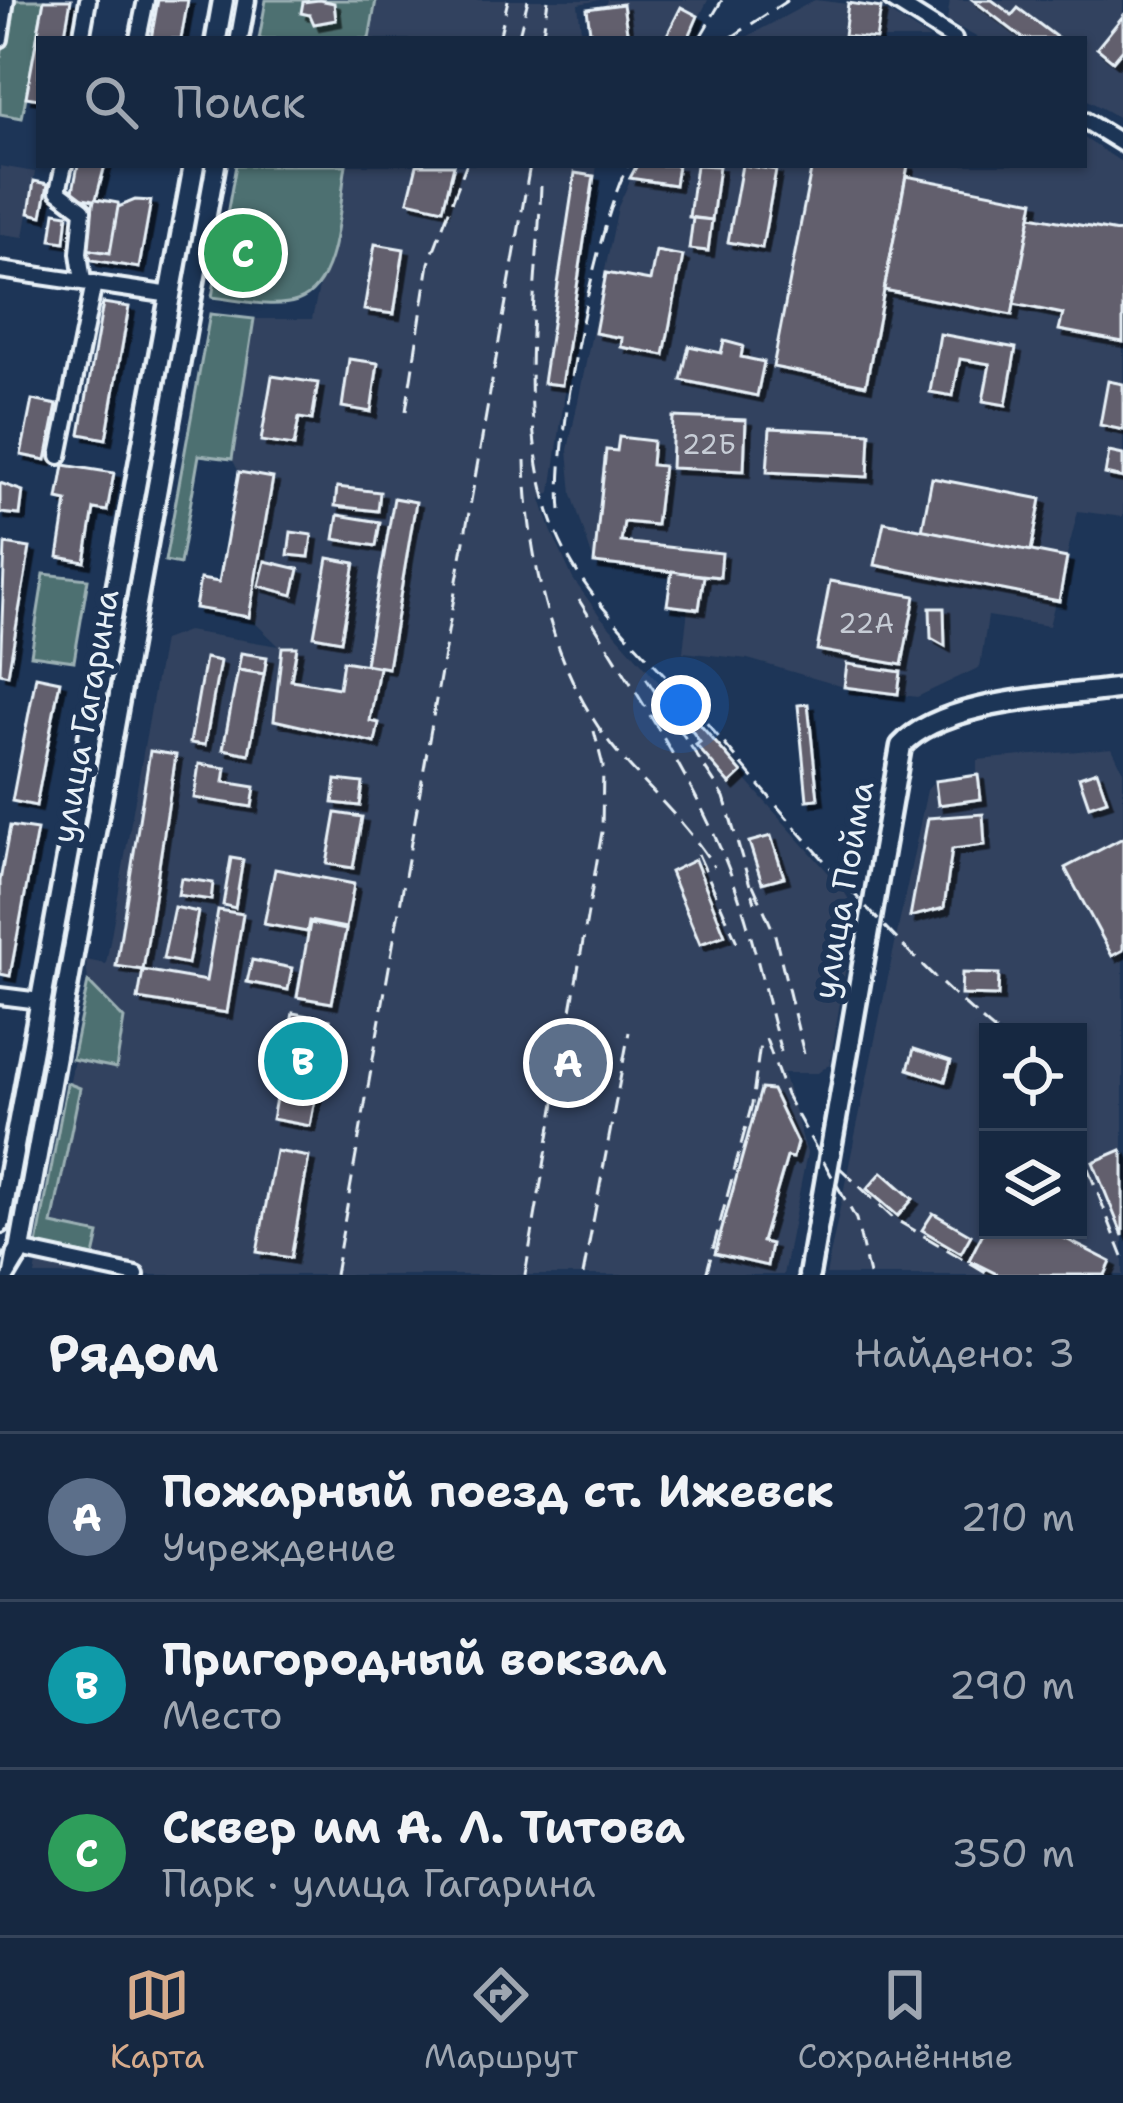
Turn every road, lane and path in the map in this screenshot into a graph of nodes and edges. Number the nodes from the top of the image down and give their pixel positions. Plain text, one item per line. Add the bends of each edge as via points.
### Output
1 (6, 0) edge
2 (88, 0) edge
3 (146, 0) edge
4 (223, 0) edge
5 (245, 0) edge
6 (892, 0) edge
7 (82, 36) edge
8 (139, 36) edge
9 (217, 36) edge
10 (239, 36) edge
11 (949, 36) edge
12 (0, 39) edge
13 (1087, 122) edge
14 (1123, 144) edge
15 (63, 168) edge
16 (194, 168) edge
17 (214, 168) edge
18 (0, 270) edge
19 (88, 282) junction
20 (180, 297) junction
21 (59, 456) dead end
22 (1123, 688) edge
23 (0, 997) edge
24 (40, 1001) junction
25 (0, 1223) edge
26 (20, 1250) junction
27 (5, 1275) edge
28 (15, 1275) edge
29 (136, 1275) edge
30 (809, 1275) edge

1 - 12 street
2 - 7 street
3 - 8 street
4 - 9 main road
5 - 10 main road
6 - 11 street
13 - 14 street
15 - 19 street via 58,191 83,210 79,253
16 - 20 main road, улица Гагарина
17 - 20 main road, улица Гагарина
18 - 19 street
19 - 20 street
19 - 21 street
20 - 24 main road, улица Гагарина
20 - 26 main road, улица Гагарина
22 - 30 main road, улица Пойма via 958,715 919,729 901,746
23 - 24 street
24 - 25 main road, улица Гагарина
26 - 27 main road, улица Гагарина
26 - 28 street
26 - 29 street

